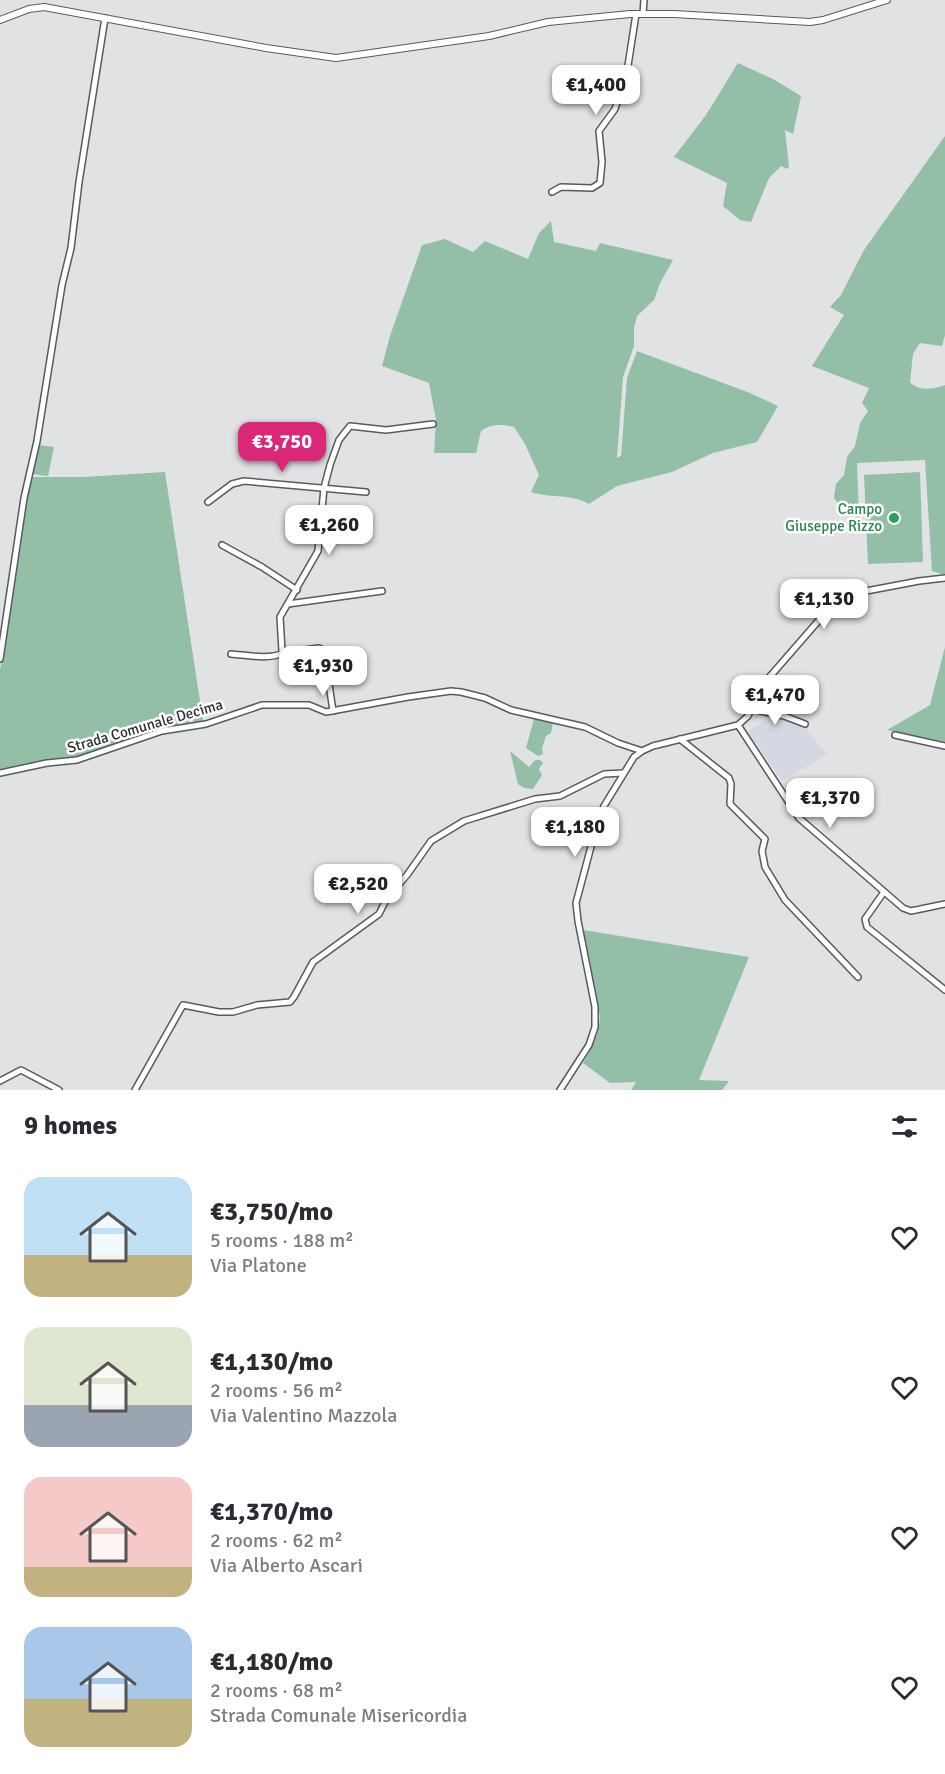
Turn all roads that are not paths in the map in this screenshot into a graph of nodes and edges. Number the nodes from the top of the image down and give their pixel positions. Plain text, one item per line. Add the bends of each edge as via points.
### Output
1 (644, 0) edge
2 (887, 0) edge
3 (640, 14) junction
4 (105, 18) junction
5 (0, 20) edge
6 (552, 192) dead end
7 (433, 424) dead end
8 (324, 488) junction
9 (366, 492) dead end
10 (208, 502) dead end
11 (222, 545) dead end
12 (945, 578) edge
13 (297, 590) junction
14 (382, 591) dead end
15 (288, 604) junction
16 (283, 653) junction
17 (231, 654) dead end
18 (0, 659) edge
19 (751, 709) junction
20 (333, 711) junction
21 (805, 724) dead end
22 (738, 725) junction
23 (895, 735) dead end
24 (680, 740) junction
25 (945, 746) edge
26 (642, 751) junction
27 (0, 773) edge
28 (623, 773) junction
29 (884, 892) junction
30 (945, 904) edge
31 (858, 977) dead end
32 (945, 990) edge
33 (0, 1081) edge
34 (59, 1090) edge
35 (135, 1090) edge
36 (560, 1090) edge

1 - 3 street
2 - 3 street via 810,22
3 - 4 street via 548,22 489,36 336,58
3 - 6 street via 615,109 599,131 600,183 592,188 561,186
4 - 5 street via 45,7
4 - 18 street via 71,248 24,498
7 - 8 street via 386,430 350,426 339,440
8 - 9 street
8 - 10 street via 244,481 232,484
8 - 13 street via 318,551
11 - 13 street
12 - 19 street via 861,592 834,603 766,681
13 - 15 street
14 - 15 street
15 - 16 street via 279,621
16 - 17 street
16 - 20 street via 322,649
19 - 21 street
19 - 22 street
20 - 26 street, Strada Comunale Decima via 461,692 511,710 585,727
20 - 27 street, Strada Comunale Decima via 309,705 262,705 206,724 162,731 77,760
22 - 24 street
22 - 29 street via 799,818
23 - 25 street
24 - 26 street
24 - 31 street via 729,778 730,804 765,839 765,867 785,900
26 - 28 street
28 - 35 street via 604,774 560,796 464,821 431,841 379,914 313,962 290,1002 232,1012 183,1005
28 - 36 street via 600,814 576,903 595,1007 595,1028 589,1045
29 - 30 street via 907,910
29 - 32 street via 865,919 867,927
33 - 34 street via 21,1070

